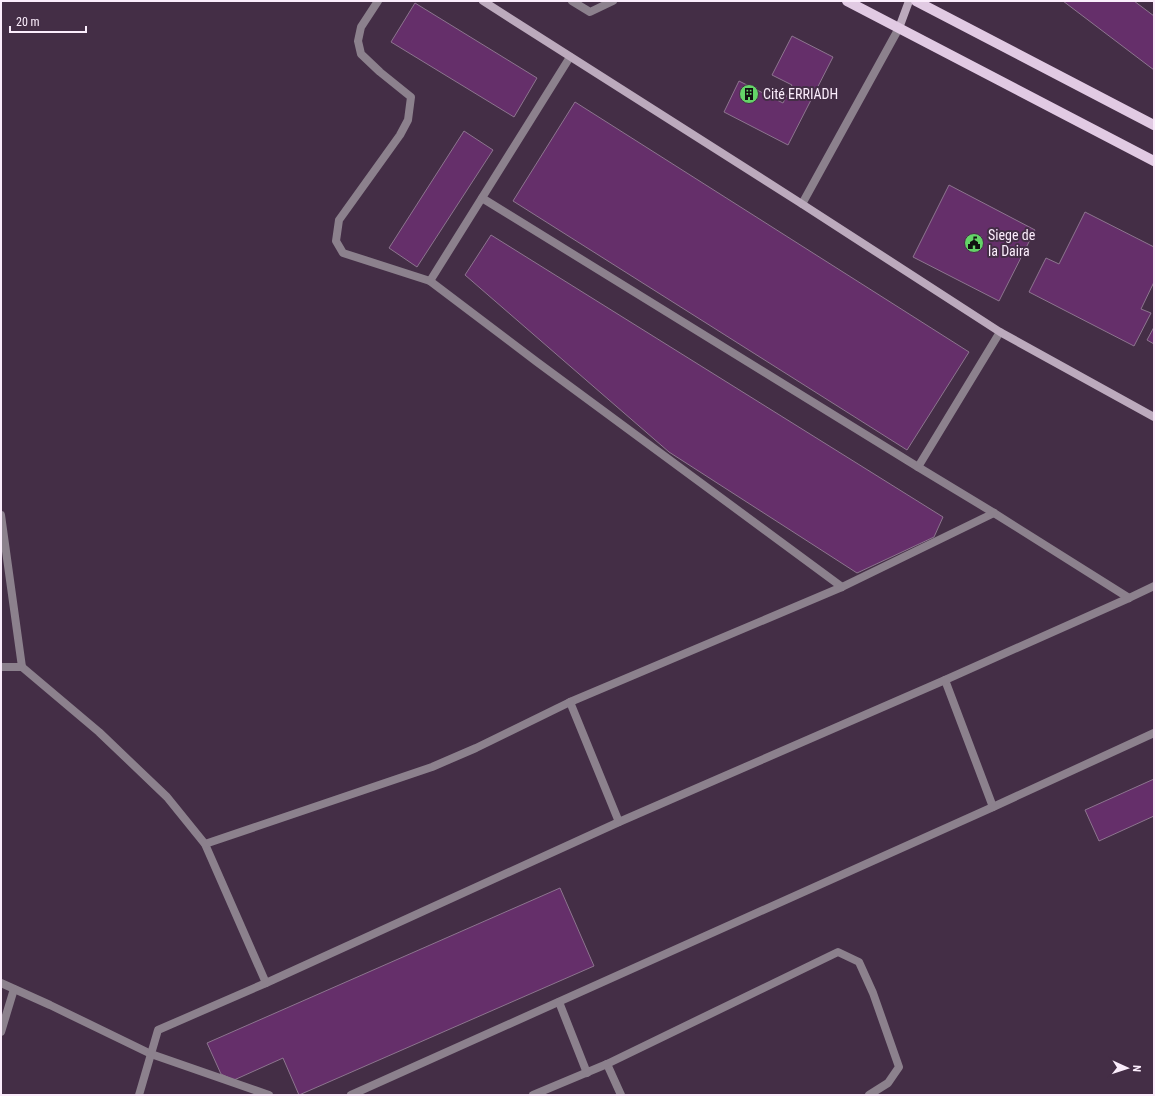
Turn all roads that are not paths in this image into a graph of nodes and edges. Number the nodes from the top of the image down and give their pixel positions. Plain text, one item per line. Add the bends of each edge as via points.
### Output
1 (378, 1) edge
2 (483, 1) edge
3 (572, 1) edge
4 (613, 1) edge
5 (847, 1) edge
6 (908, 1) edge
7 (916, 1) edge
8 (899, 28) junction
9 (570, 57) junction
10 (1154, 125) edge
11 (1154, 161) edge
12 (482, 198) junction
13 (802, 204) junction
14 (430, 281) junction
15 (1000, 332) junction
16 (1154, 417) edge
17 (918, 467) junction
18 (994, 513) junction
19 (1, 515) edge
20 (1154, 586) edge
21 (842, 588) junction
22 (1129, 598) junction
23 (1, 667) edge
24 (22, 667) junction
25 (945, 680) junction
26 (570, 702) junction
27 (1154, 733) edge
28 (993, 807) junction
29 (619, 822) junction
30 (205, 844) junction
31 (1, 983) edge
32 (266, 983) junction
33 (14, 990) junction
34 (559, 1002) junction
35 (1, 1032) edge
36 (151, 1054) junction
37 (607, 1064) junction
38 (588, 1073) junction
39 (139, 1095) edge
40 (269, 1095) edge
41 (351, 1095) edge
42 (533, 1095) edge
43 (621, 1095) edge
44 (869, 1095) edge

1 - 14 street via 361,27 358,41 362,54 410,97 408,120 339,220 336,241 343,253
2 - 9 street
3 - 4 street via 590,12
5 - 8 main road
6 - 8 street
7 - 10 main road
8 - 11 main road
8 - 13 street
9 - 12 street
9 - 13 street
12 - 14 street
12 - 17 street
13 - 15 street
14 - 21 street
15 - 16 street
15 - 17 street
17 - 18 street
18 - 21 street
18 - 22 street
19 - 24 street
20 - 22 street
21 - 26 street
22 - 25 street
23 - 24 street
24 - 30 street via 99,732 167,797
25 - 28 street
25 - 29 street
26 - 29 street
26 - 30 street via 432,767
27 - 28 street
28 - 34 street
29 - 32 street
30 - 32 street
31 - 33 street
32 - 36 street via 158,1030
33 - 35 street
33 - 36 street
34 - 38 street
34 - 41 street
36 - 39 street
36 - 40 street
37 - 38 street
37 - 43 street
37 - 44 street via 838,952 859,962 873,992 899,1067 888,1083
38 - 42 street

